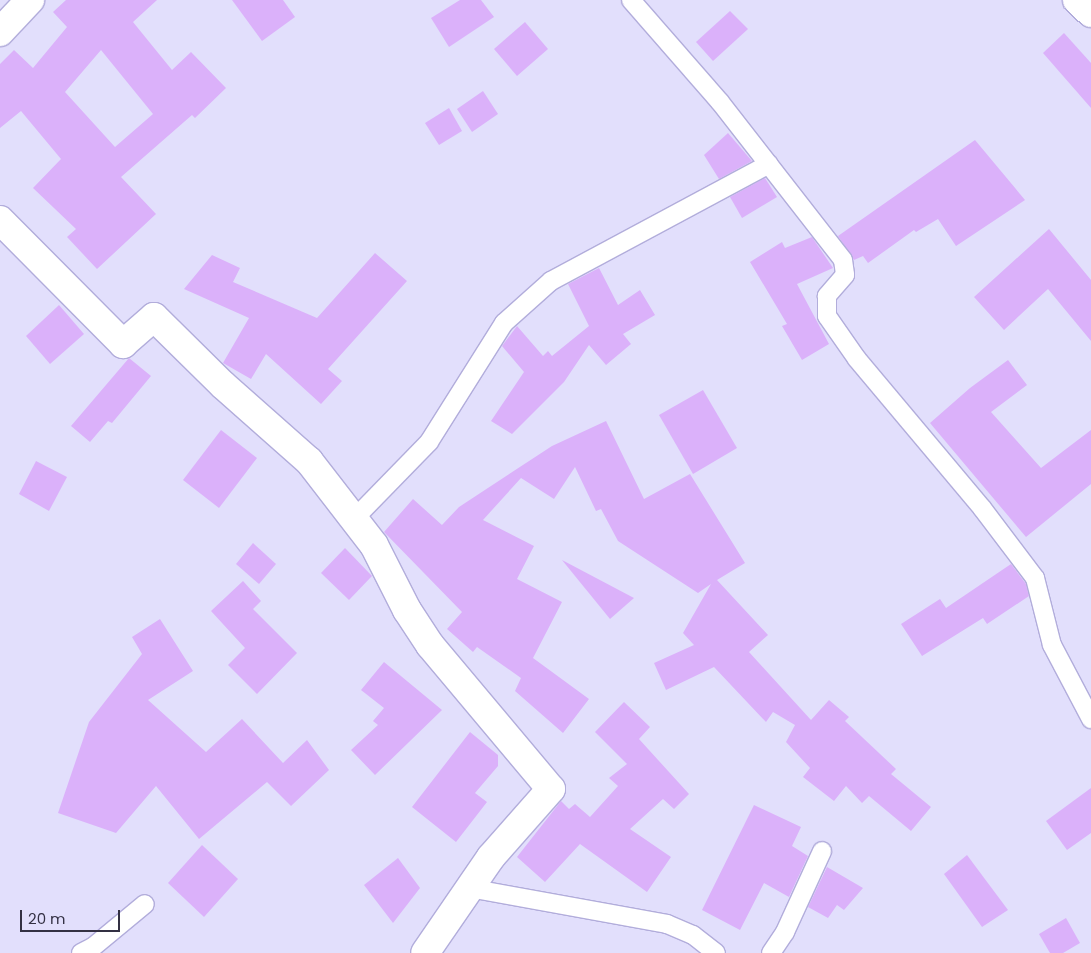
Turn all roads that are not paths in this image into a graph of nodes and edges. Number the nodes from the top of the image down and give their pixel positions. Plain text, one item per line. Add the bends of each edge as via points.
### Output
1 (30, 0) edge
2 (631, 0) edge
3 (1077, 0) edge
4 (1091, 13) edge
5 (0, 32) edge
6 (769, 164) junction
7 (0, 220) edge
8 (353, 520) junction
9 (1091, 719) edge
10 (822, 851) dead end
11 (468, 888) junction
12 (145, 904) dead end
13 (81, 953) edge
14 (425, 953) edge
15 (716, 953) edge
16 (771, 953) edge

1 - 5 street
2 - 6 lane
3 - 4 street
6 - 8 lane via 551,281 504,323 429,442
6 - 9 lane via 843,260 844,275 827,296 827,316 857,360 982,508 1035,578 1052,645
7 - 8 street via 123,344 154,317 223,385 310,461
8 - 11 street via 374,545 407,610 430,645 551,789
10 - 16 lane via 785,932
11 - 14 street
11 - 15 lane via 667,924 693,935
12 - 13 lane via 93,947

